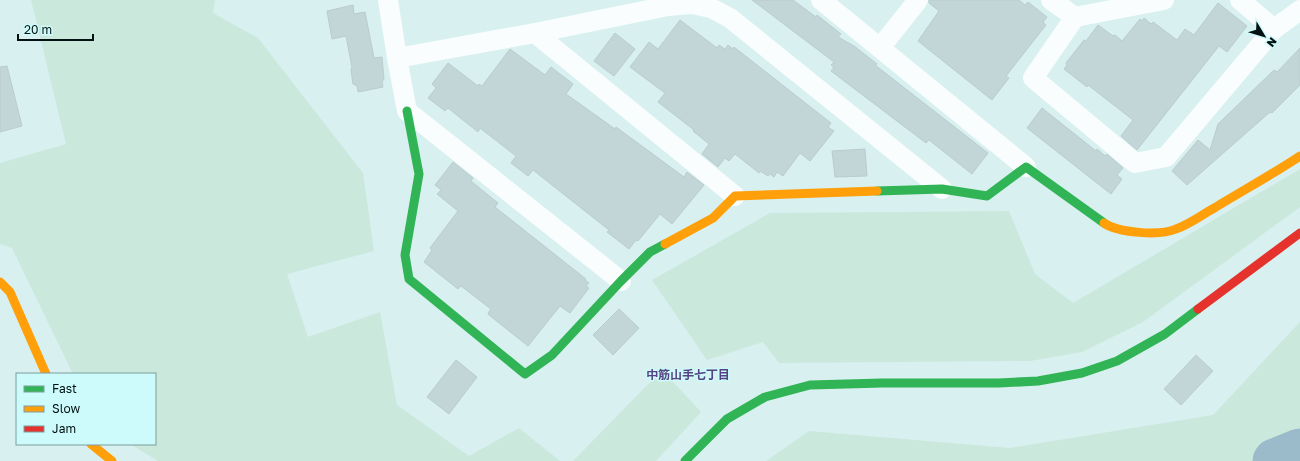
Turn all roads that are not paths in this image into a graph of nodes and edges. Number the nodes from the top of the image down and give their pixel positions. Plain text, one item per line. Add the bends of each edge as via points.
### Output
1 (388, 0) edge
2 (821, 0) edge
3 (918, 0) edge
4 (1051, 0) edge
5 (1164, 0) edge
6 (1240, 0) edge
7 (1300, 10) edge
8 (1074, 17) junction
9 (1274, 29) junction
10 (535, 33) junction
11 (880, 48) junction
12 (397, 58) junction
13 (407, 111) junction
14 (1300, 156) edge
15 (1026, 167) junction
16 (942, 189) junction
17 (735, 196) junction
18 (1300, 233) edge
19 (621, 281) junction
20 (0, 282) edge
21 (46, 373) edge
22 (92, 445) edge
23 (112, 461) edge
24 (684, 461) edge

1 - 12 street
2 - 11 street
3 - 11 street
4 - 8 street
5 - 8 street
6 - 9 street
7 - 9 street
8 - 9 street via 1033,78 1135,163 1166,157
10 - 12 street
10 - 16 street via 668,6 692,4 711,8 730,18
10 - 17 street
11 - 15 street
12 - 13 street
13 - 19 street
13 - 19 street via 419,174 405,255 409,279 525,374 552,355
14 - 15 street via 1175,230 1152,233 1131,232 1108,226
15 - 16 street via 987,196
16 - 17 street
17 - 19 street via 713,218 650,252
18 - 24 street via 1165,334 1117,361 1082,373 1038,381 810,385 765,397 727,419
20 - 21 street via 10,292
22 - 23 street

